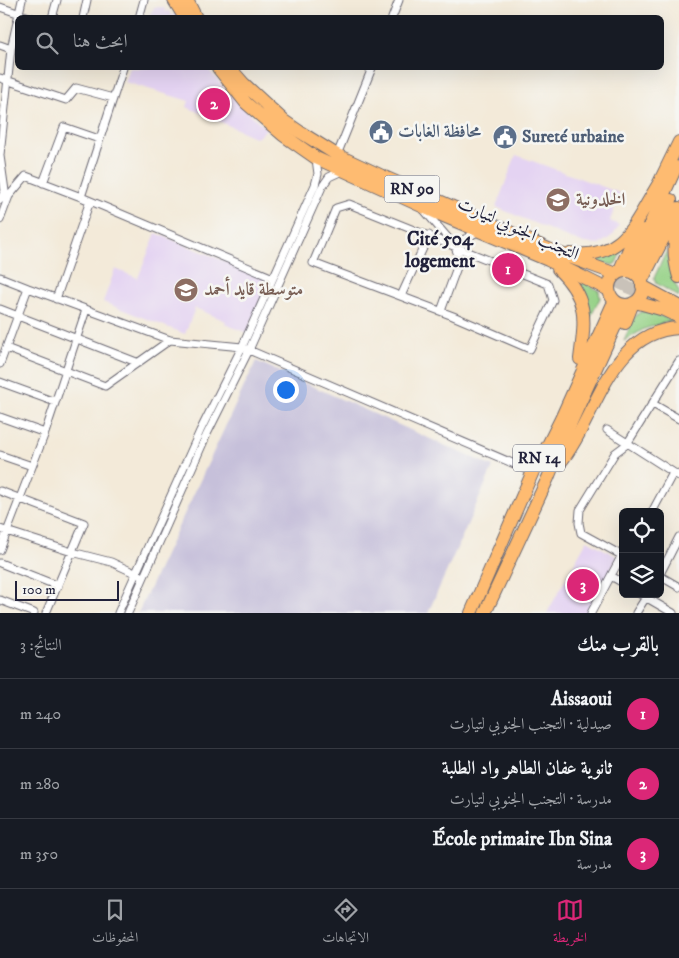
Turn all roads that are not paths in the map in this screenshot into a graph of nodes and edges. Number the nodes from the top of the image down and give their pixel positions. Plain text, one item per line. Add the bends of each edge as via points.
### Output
1 (22, 0) edge
2 (56, 0) edge
3 (87, 0) edge
4 (144, 0) edge
5 (174, 0) edge
6 (187, 0) edge
7 (399, 0) edge
8 (0, 7) edge
9 (18, 13) junction
10 (24, 15) edge
11 (53, 15) edge
12 (84, 15) edge
13 (140, 15) edge
14 (183, 15) edge
15 (194, 15) edge
16 (393, 15) edge
17 (15, 26) edge
18 (0, 45) edge
19 (10, 49) junction
20 (123, 70) edge
21 (220, 70) edge
22 (232, 70) edge
23 (371, 70) edge
24 (3, 79) edge
25 (113, 98) junction
26 (2, 116) edge
27 (100, 139) junction
28 (679, 142) edge
29 (337, 155) junction
30 (0, 156) edge
31 (316, 158) junction
32 (679, 160) edge
33 (344, 171) junction
34 (661, 180) junction
35 (679, 182) edge
36 (43, 183) junction
37 (5, 192) edge
38 (81, 197) junction
39 (0, 200) edge
40 (90, 201) junction
41 (420, 206) junction
42 (679, 208) edge
43 (679, 219) edge
44 (0, 220) edge
45 (480, 231) junction
46 (429, 235) junction
47 (454, 245) junction
48 (550, 256) junction
49 (618, 273) junction
50 (0, 277) edge
51 (679, 277) edge
52 (273, 278) junction
53 (642, 284) junction
54 (28, 288) junction
55 (401, 296) junction
56 (56, 298) junction
57 (613, 300) junction
58 (634, 302) junction
59 (679, 306) edge
60 (0, 309) edge
61 (86, 310) junction
62 (441, 311) junction
63 (17, 315) junction
64 (679, 318) edge
65 (679, 328) edge
66 (77, 337) junction
67 (170, 340) junction
68 (6, 348) junction
69 (245, 348) junction
70 (580, 359) junction
71 (679, 361) edge
72 (139, 363) junction
73 (0, 364) edge
74 (65, 370) junction
75 (0, 382) edge
76 (55, 402) junction
77 (652, 404) junction
78 (0, 417) edge
79 (679, 419) edge
80 (607, 430) dead end
81 (45, 433) junction
82 (627, 444) junction
83 (0, 455) edge
84 (538, 460) junction
85 (32, 466) junction
86 (533, 472) junction
87 (676, 474) edge
88 (548, 478) junction
89 (174, 486) junction
90 (182, 489) junction
91 (0, 491) edge
92 (19, 498) junction
93 (655, 508) edge
94 (0, 529) edge
95 (8, 532) junction
96 (679, 537) edge
97 (0, 550) edge
98 (72, 552) junction
99 (619, 554) edge
100 (619, 563) edge
101 (0, 564) edge
102 (664, 567) edge
103 (135, 573) junction
104 (143, 576) junction
105 (611, 576) junction
106 (664, 578) edge
107 (619, 581) edge
108 (58, 586) junction
109 (679, 587) edge
110 (644, 598) edge
111 (650, 598) edge
112 (0, 600) edge
113 (34, 613) edge
114 (46, 613) edge
115 (118, 613) edge
116 (128, 613) edge
117 (471, 613) edge
118 (485, 613) edge
119 (591, 613) edge
120 (636, 613) edge
121 (673, 613) edge

1 - 9 street
2 - 11 street
3 - 12 street
4 - 13 street
5 - 14 highway
6 - 15 highway
7 - 16 street
8 - 9 street
9 - 10 street
17 - 19 street
18 - 19 street
19 - 24 street
20 - 25 street
21 - 31 highway, التجنب الجنوبي لتيارت / RN 90 via 246,103
22 - 29 highway, التجنب الجنوبي لتيارت / RN 90 via 284,121
23 - 29 street
24 - 25 street via 66,100 76,88
24 - 26 street
25 - 27 street
26 - 30 street
27 - 36 street via 64,127
27 - 38 street
28 - 34 highway
29 - 48 highway, التجنب الجنوبي لتيارت / RN 90
30 - 37 street
31 - 33 highway, التجنب الجنوبي لتيارت / RN 90
31 - 52 street via 316,182
32 - 35 highway via 637,264
33 - 41 highway, التجنب الجنوبي لتيارت / RN 90
33 - 69 street via 329,177 322,187
34 - 48 highway via 630,231 612,247 600,253
34 - 49 highway
36 - 37 street via 26,176
36 - 38 street
37 - 39 street
37 - 44 street
38 - 40 street
40 - 52 street
40 - 56 street
41 - 45 highway, التجنب الجنوبي لتيارت / RN 90
41 - 47 street
42 - 53 highway
43 - 51 highway via 674,252
45 - 47 street
45 - 48 highway, التجنب الجنوبي لتيارت / RN 90
46 - 47 street
46 - 55 street
46 - 55 street via 350,204 336,208 313,263
47 - 62 street via 460,259
47 - 62 street via 548,284 553,300 530,349
48 - 49 highway, التجنب الجنوبي لتيارت / RN 90
48 - 57 highway, التجنب الجنوبي لتيارت / RN 90
48 - 70 highway via 572,284 584,313
49 - 53 highway via 630,272
49 - 57 highway via 610,281
50 - 54 street
52 - 69 street
53 - 58 highway via 641,295
53 - 59 highway
54 - 56 street
54 - 63 street
55 - 62 street
56 - 61 street
57 - 58 highway via 620,304
57 - 70 highway
57 - 84 highway, RN 14 via 561,419
57 - 88 highway, RN 14
58 - 64 highway via 664,310
58 - 88 highway via 584,414
60 - 63 street
61 - 66 street
61 - 67 street
63 - 66 street
63 - 68 street
65 - 88 highway via 654,333 627,351 617,363 562,461
66 - 72 street
66 - 74 street
67 - 69 street
67 - 72 street
68 - 73 street
68 - 74 street
69 - 86 street
69 - 89 street via 200,430
69 - 90 street
70 - 84 highway
71 - 77 street
72 - 74 street via 105,386
74 - 76 street
75 - 76 street
76 - 81 street
77 - 79 street
77 - 82 street
78 - 81 street
80 - 82 street
81 - 85 street
82 - 87 street
82 - 99 street via 615,453 580,510 579,523 581,533
83 - 85 street
84 - 86 highway, RN 14
85 - 92 street
86 - 117 highway, RN 14
87 - 93 street
88 - 118 highway, RN 14
89 - 90 street
89 - 103 street
90 - 104 street
91 - 92 street
92 - 95 street
92 - 98 street via 84,522
94 - 95 street
95 - 97 street
95 - 98 street
96 - 102 street
98 - 103 street via 111,562
98 - 108 street
100 - 105 street
101 - 108 street
103 - 104 street
103 - 115 street
104 - 116 street
105 - 107 street
105 - 119 street
106 - 109 street
108 - 114 street
110 - 120 street
111 - 121 street
112 - 113 street

